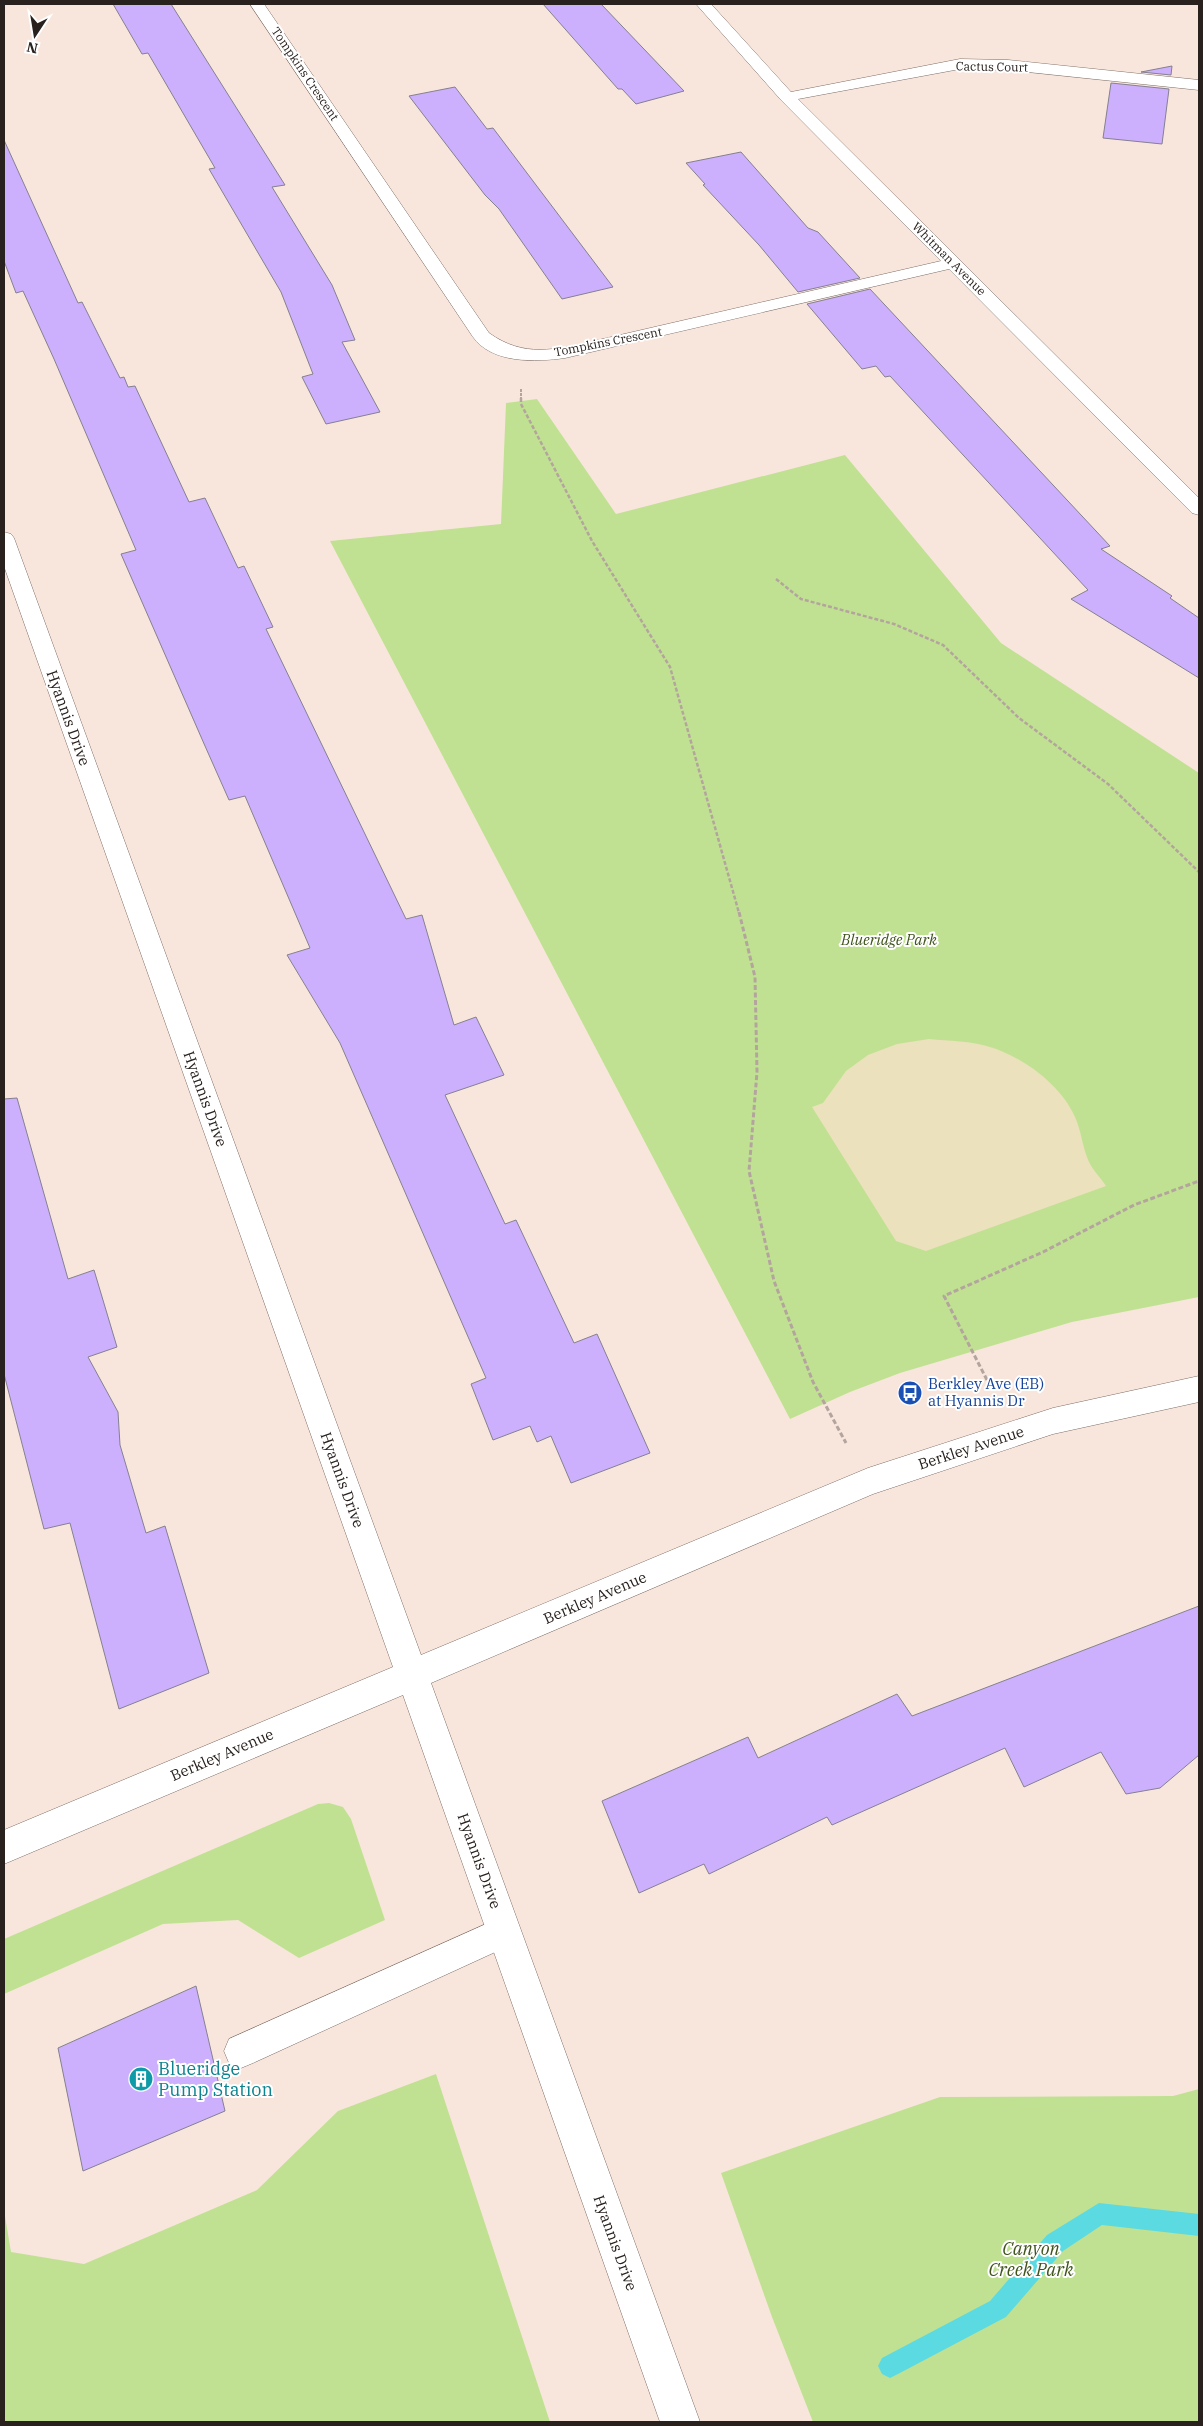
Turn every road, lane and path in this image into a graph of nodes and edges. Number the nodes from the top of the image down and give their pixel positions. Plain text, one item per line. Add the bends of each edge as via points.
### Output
1 (257, 4) edge
2 (703, 4) edge
3 (1199, 85) edge
4 (787, 97) junction
5 (954, 263) junction
6 (520, 356) junction
7 (1199, 509) edge
8 (4, 538) edge
9 (776, 580) dead end
10 (1199, 872) edge
11 (1199, 1181) edge
12 (987, 1380) dead end
13 (1199, 1389) edge
14 (868, 1482) junction
15 (412, 1675) junction
16 (4, 1847) edge
17 (504, 1932) junction
18 (241, 2051) dead end
19 (680, 2422) edge

1 - 6 street, Tompkins Crescent via 482,337 494,347
2 - 4 street, Whitman Avenue
3 - 4 street, Cactus Court via 1008,65 960,64
4 - 5 street, Whitman Avenue
5 - 6 street, Tompkins Crescent via 594,348
5 - 7 street, Whitman Avenue
6 - 14 path via 521,404 592,541 670,668 755,977 757,1072 749,1171 774,1281 813,1382
8 - 15 street, Hyannis Drive
9 - 10 path via 801,600 894,624 943,645 1019,718 1108,784
11 - 12 path via 1134,1205 1043,1252 944,1296
13 - 14 street, Berkley Avenue via 1053,1420
14 - 15 street, Berkley Avenue
15 - 16 street, Berkley Avenue
15 - 17 street, Hyannis Drive
17 - 18 lane
17 - 19 street, Hyannis Drive

